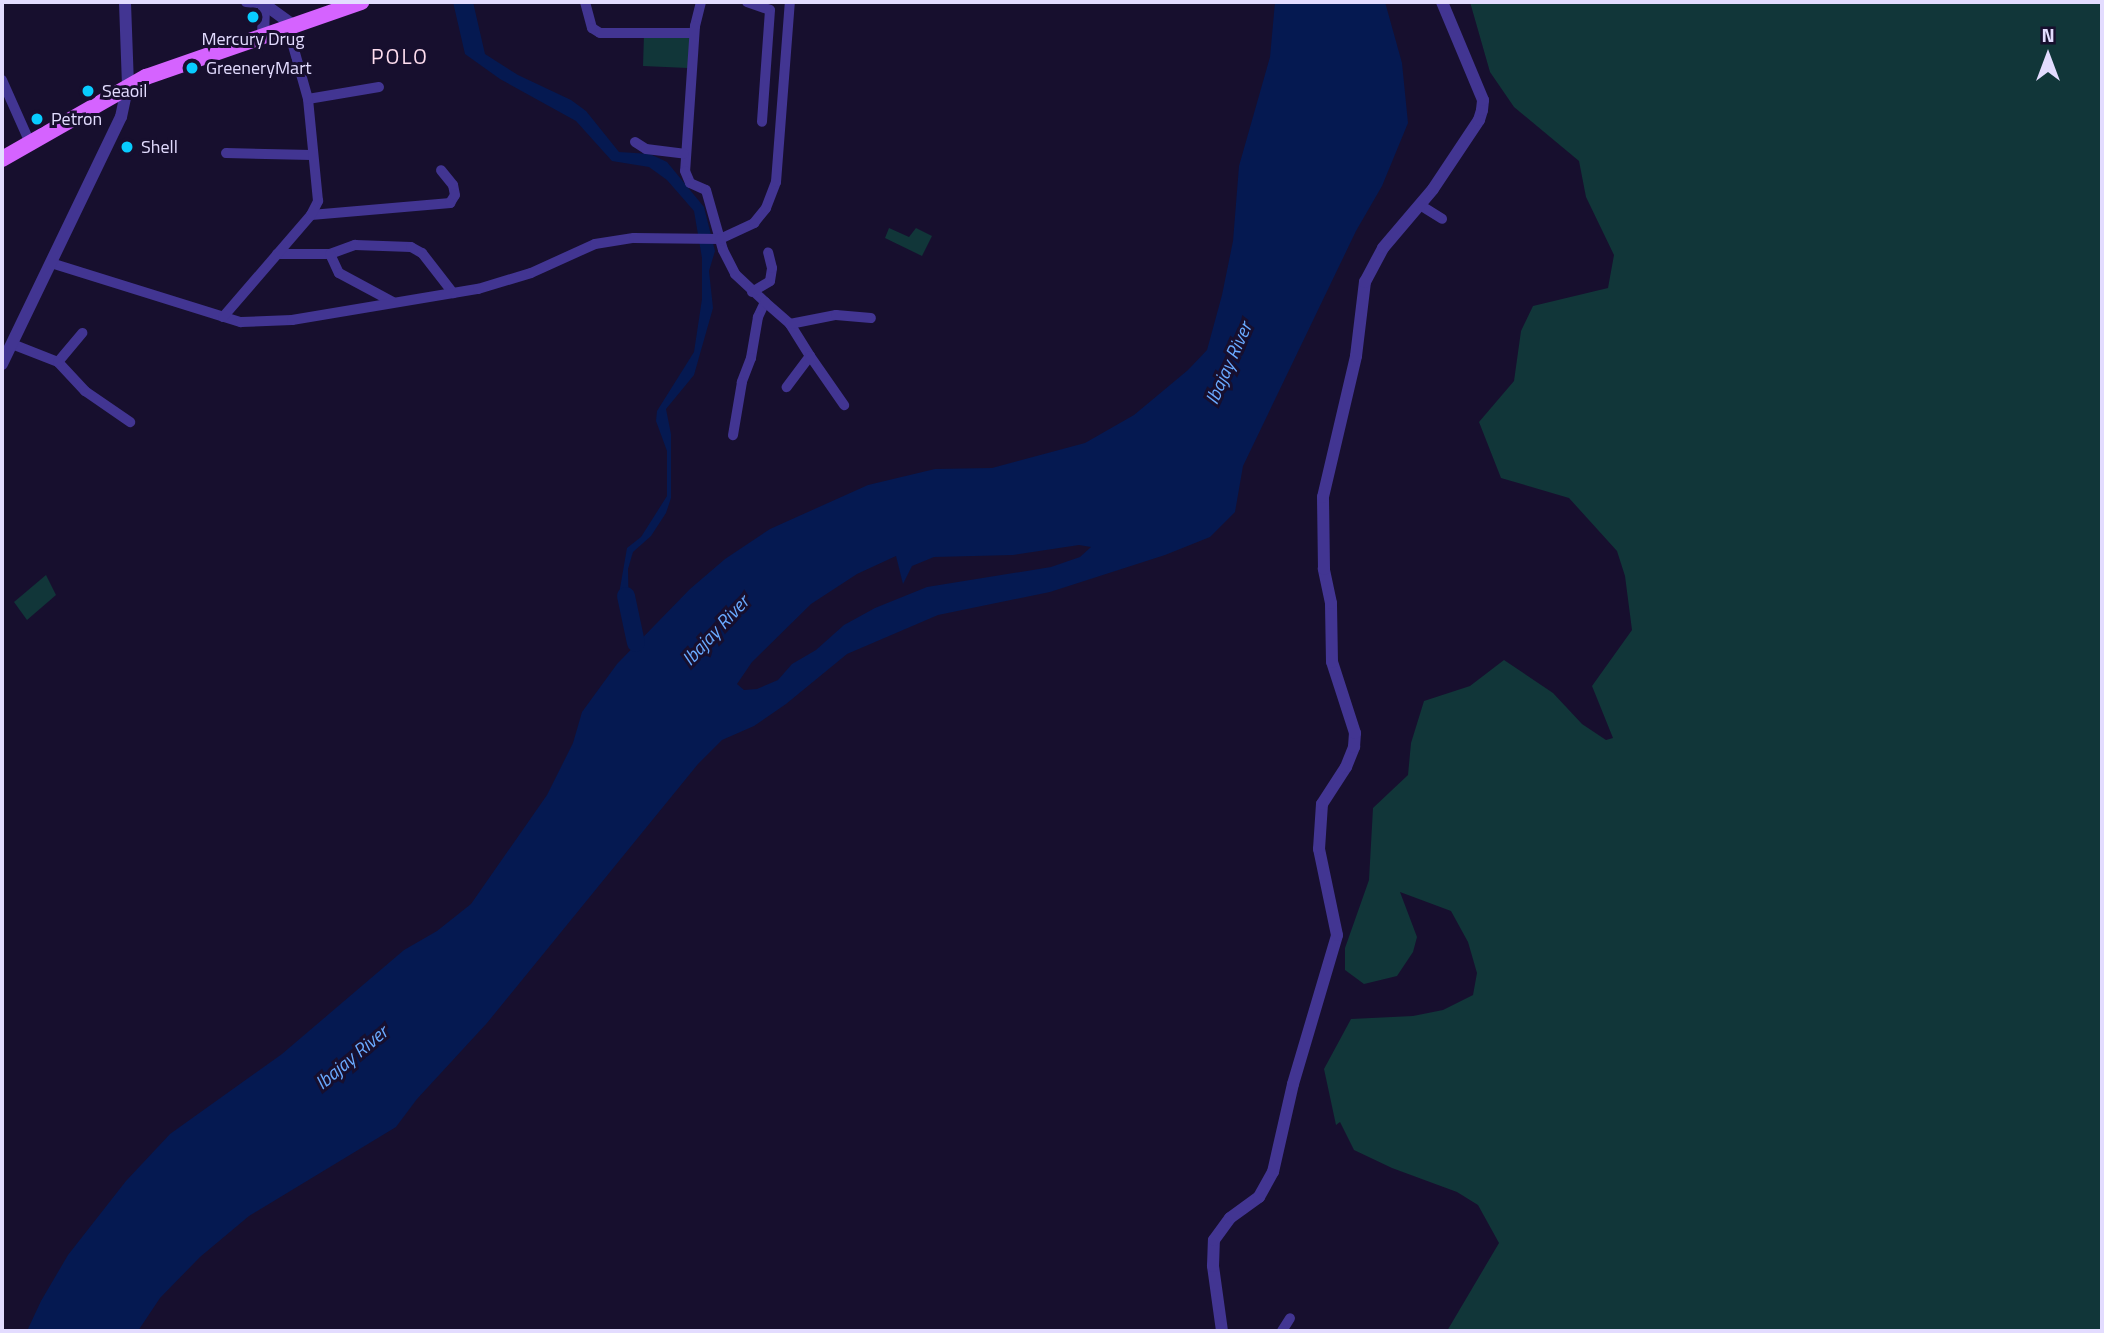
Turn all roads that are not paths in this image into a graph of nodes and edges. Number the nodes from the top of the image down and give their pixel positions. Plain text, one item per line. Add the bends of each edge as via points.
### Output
1 (125, 2) edge
2 (246, 2) edge
3 (361, 2) edge
4 (585, 2) edge
5 (701, 2) edge
6 (747, 2) edge
7 (790, 2) edge
8 (1442, 2) edge
9 (264, 3) edge
10 (291, 26) junction
11 (694, 33) junction
12 (263, 36) junction
13 (2, 80) edge
14 (128, 85) junction
15 (379, 87) dead end
16 (308, 99) junction
17 (762, 122) dead end
18 (635, 142) dead end
19 (30, 143) junction
20 (226, 153) dead end
21 (684, 154) junction
22 (312, 155) junction
23 (2, 159) edge
24 (441, 170) dead end
25 (1420, 205) junction
26 (311, 215) junction
27 (1442, 219) dead end
28 (720, 239) junction
29 (768, 252) dead end
30 (276, 254) junction
31 (330, 254) junction
32 (51, 264) junction
33 (453, 292) junction
34 (752, 292) junction
35 (393, 302) junction
36 (765, 302) junction
37 (223, 317) junction
38 (871, 318) dead end
39 (790, 324) junction
40 (82, 333) dead end
41 (12, 344) junction
42 (810, 356) junction
43 (58, 362) junction
44 (2, 364) edge
45 (788, 387) dead end
46 (844, 405) dead end
47 (130, 422) dead end
48 (733, 435) dead end
49 (1290, 1318) dead end
50 (1222, 1331) edge
51 (1282, 1331) edge

1 - 14 street
2 - 9 street
3 - 10 main road
4 - 11 street via 596,32
5 - 11 street
6 - 17 street via 770,10
7 - 28 street via 776,182 754,223
8 - 25 street via 1483,100 1482,110
9 - 10 street
9 - 12 street
10 - 12 main road
10 - 16 street
11 - 21 street
12 - 14 main road
13 - 19 street
14 - 19 main road
14 - 32 street via 121,117
15 - 16 street
16 - 22 street
18 - 21 street via 646,149
19 - 23 main road
20 - 22 street
21 - 28 street via 687,180 706,190
22 - 26 street via 317,201
24 - 26 street via 453,185 455,195 450,204
25 - 27 street
25 - 50 street via 1384,248 1365,282 1356,356 1323,498 1332,662 1355,733 1346,767 1322,804 1320,849 1337,935 1293,1084 1273,1172 1259,1198 1230,1218 1214,1240
26 - 30 street
28 - 33 street via 634,238 595,244 531,272
28 - 34 street via 735,274
29 - 34 street via 770,281
30 - 31 street
30 - 37 street
31 - 33 street via 355,245 411,247 422,253
31 - 35 street via 339,273
32 - 37 street
32 - 41 street
33 - 35 street
34 - 36 street
35 - 37 street via 292,320
36 - 39 street
36 - 48 street via 742,382
38 - 39 street via 836,315
39 - 42 street
40 - 43 street
41 - 43 street
41 - 44 street
42 - 45 street
42 - 46 street
43 - 47 street via 85,391
49 - 51 street

